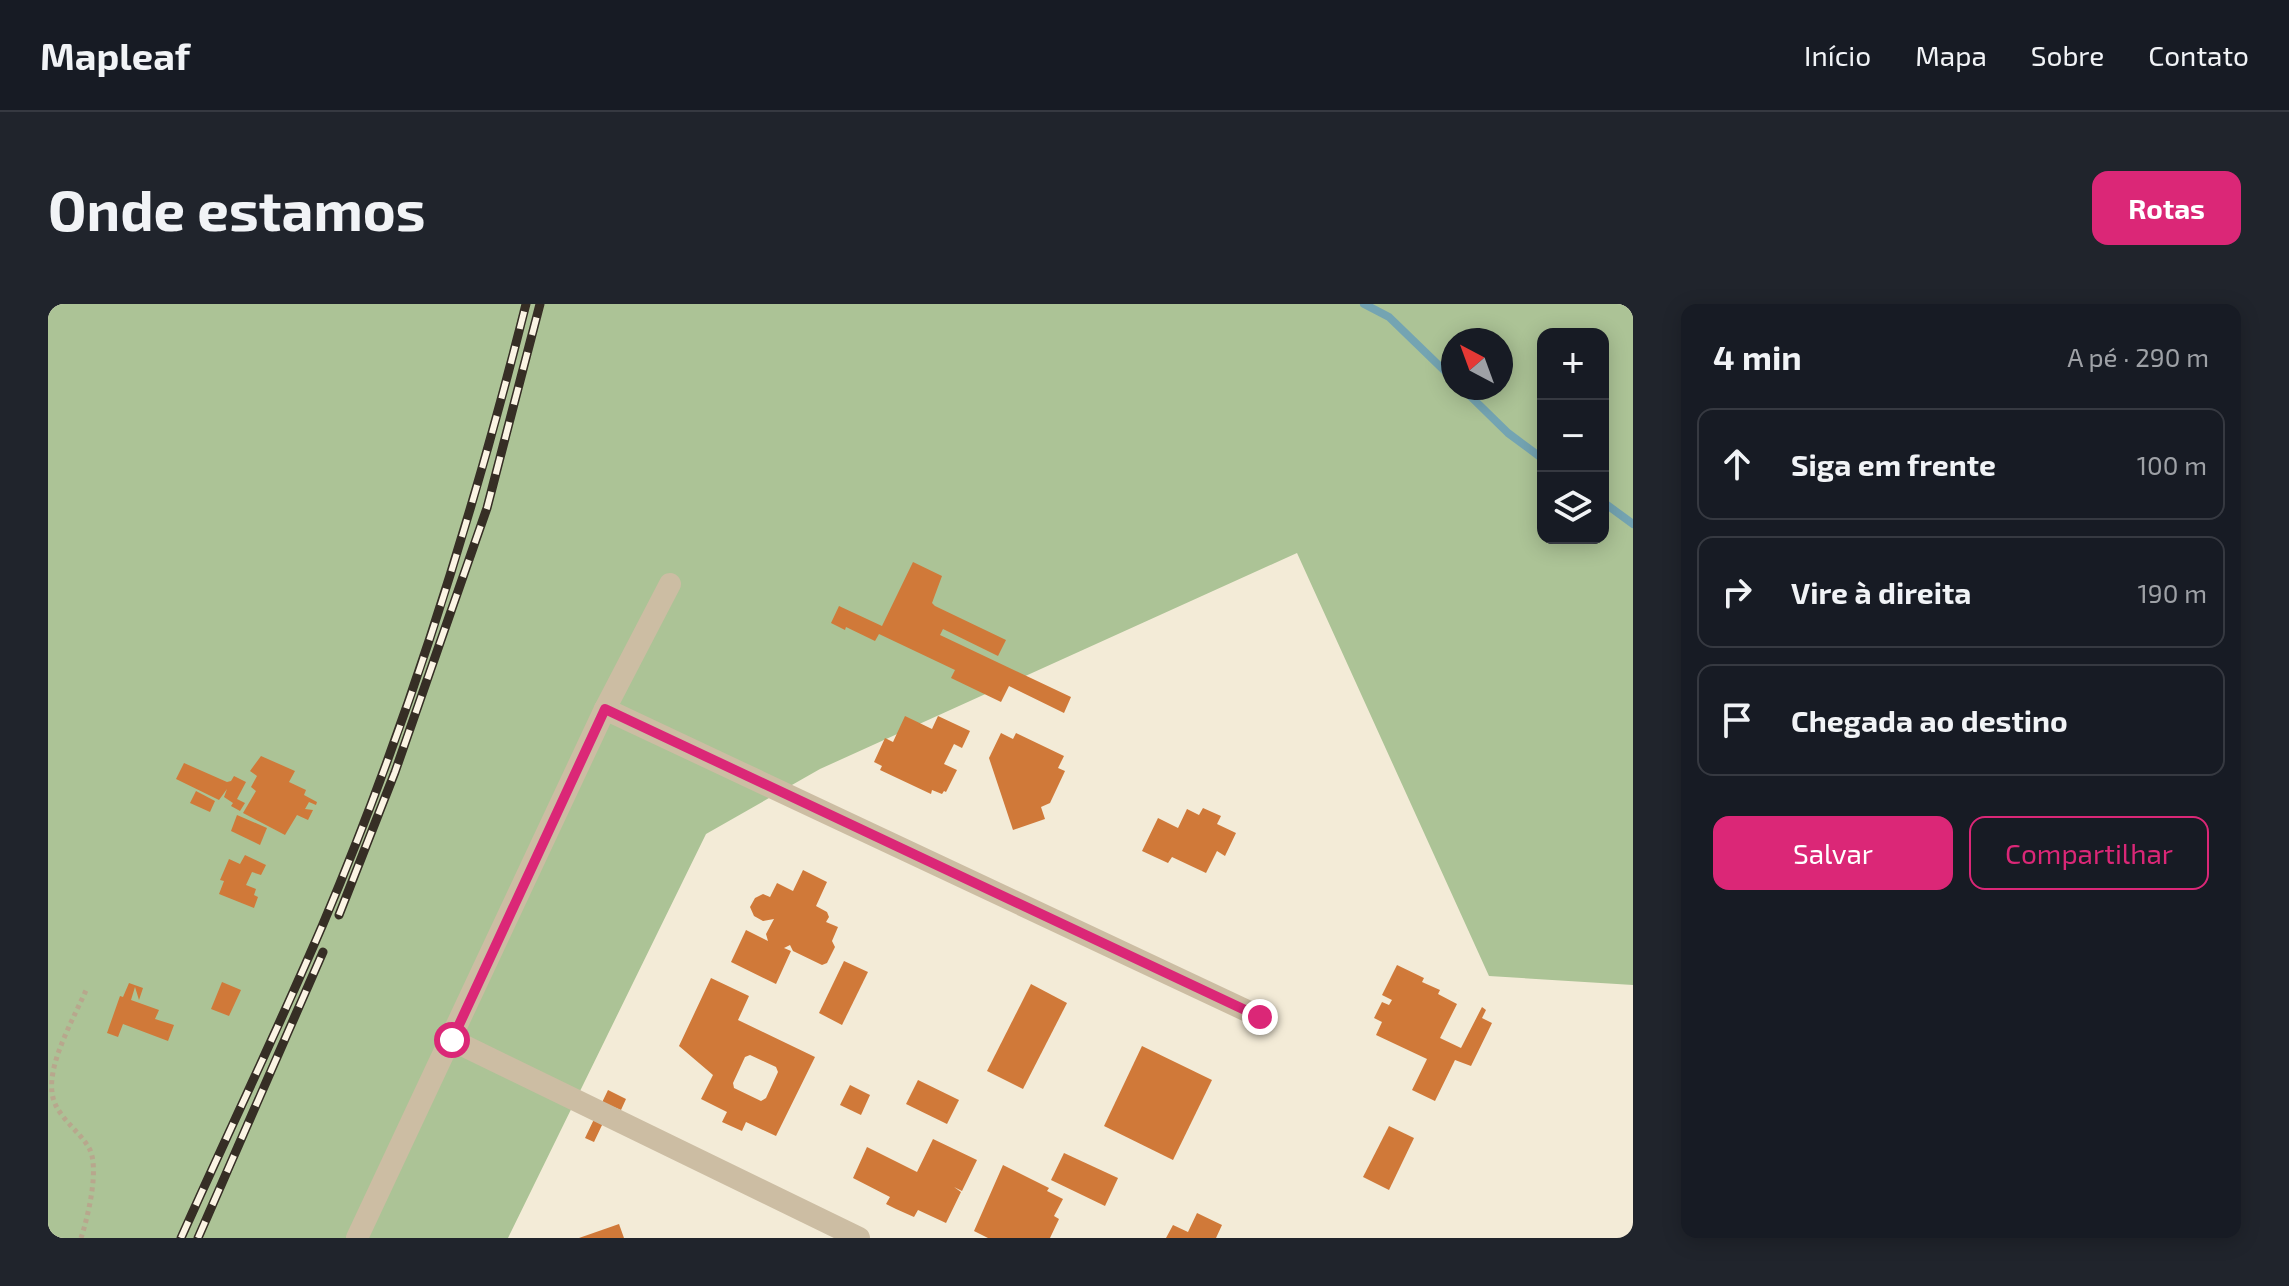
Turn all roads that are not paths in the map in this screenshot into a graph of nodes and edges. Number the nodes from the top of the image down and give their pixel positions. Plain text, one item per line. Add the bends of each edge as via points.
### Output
1 (670, 584) dead end
2 (605, 709) junction
3 (1260, 1017) dead end
4 (452, 1040) junction
5 (357, 1238) edge
6 (859, 1238) edge

1 - 2 street
2 - 3 street
2 - 4 street
4 - 5 street
4 - 6 street

